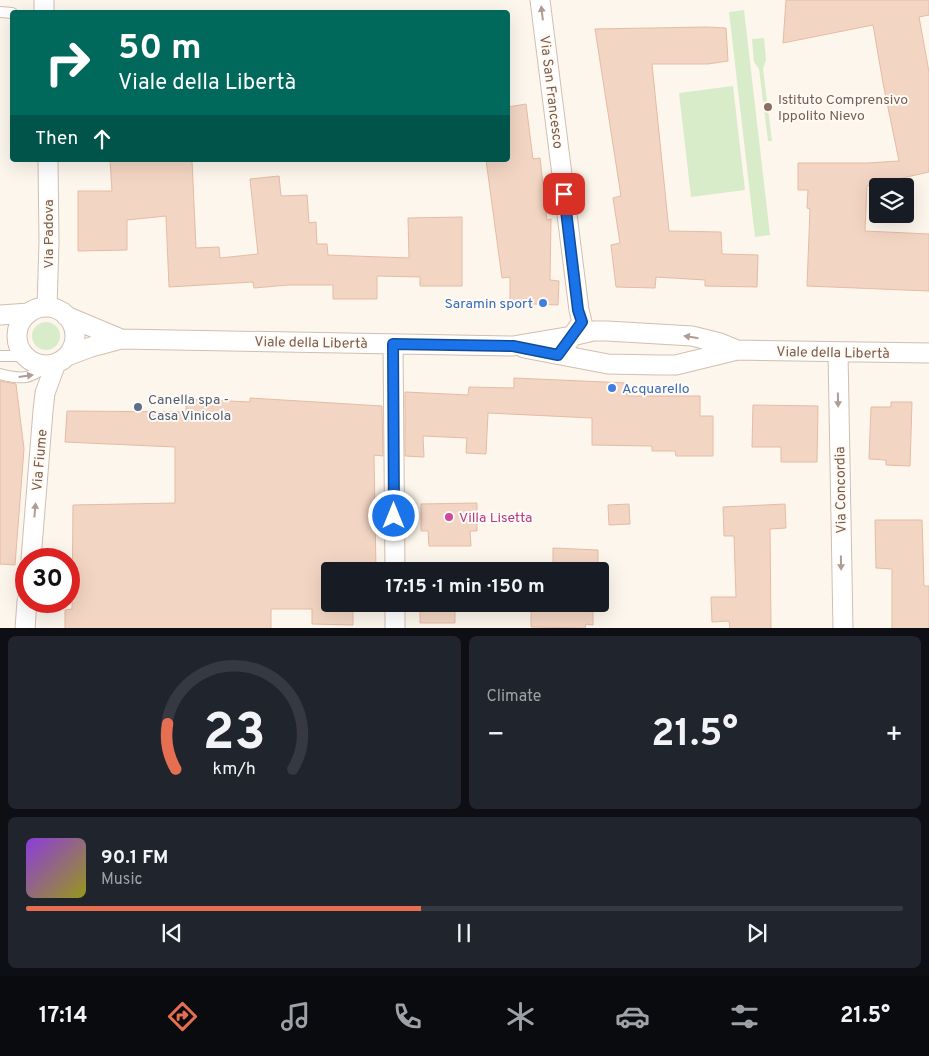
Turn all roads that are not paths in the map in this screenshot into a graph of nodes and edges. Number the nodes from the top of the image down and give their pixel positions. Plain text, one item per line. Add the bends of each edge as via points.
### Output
1 (540, 0) edge
2 (48, 162) edge
3 (38, 310) junction
4 (0, 315) edge
5 (66, 316) junction
6 (582, 330) junction
7 (121, 339) junction
8 (393, 344) junction
9 (507, 346) junction
10 (737, 350) junction
11 (838, 352) junction
12 (929, 353) edge
13 (558, 355) junction
14 (0, 356) edge
15 (24, 356) junction
16 (57, 362) junction
17 (0, 374) edge
18 (32, 548) edge
19 (395, 562) edge
20 (395, 612) edge
21 (26, 613) edge
22 (25, 628) edge
23 (395, 628) edge
24 (843, 628) edge

6 -> 1 street, Via San Francesco
2 - 3 street, Via Padova
3 - 4 street
3 - 5 street via 60,311
3 - 15 street via 22,319 18,328 19,348
5 - 7 street, Viale della Libertà
5 - 16 street via 72,323 74,340
6 - 9 street, Viale della Libertà
10 -> 6 street, Viale della Libertà via 692,336
6 - 13 street
7 - 8 street, Viale della Libertà
7 - 16 street, Viale della Libertà via 91,347
8 - 9 street, Viale della Libertà
8 - 19 street
9 - 13 street, Viale della Libertà
10 - 11 street, Viale della Libertà
10 - 13 street, Viale della Libertà via 676,365 608,364
11 - 12 street, Viale della Libertà
11 -> 24 street, Via Concordia
14 - 15 lane
15 - 16 street via 32,362
17 -> 16 lane via 23,378
18 -> 16 street, Via Fiume via 43,411
20 - 23 street
21 - 22 street

